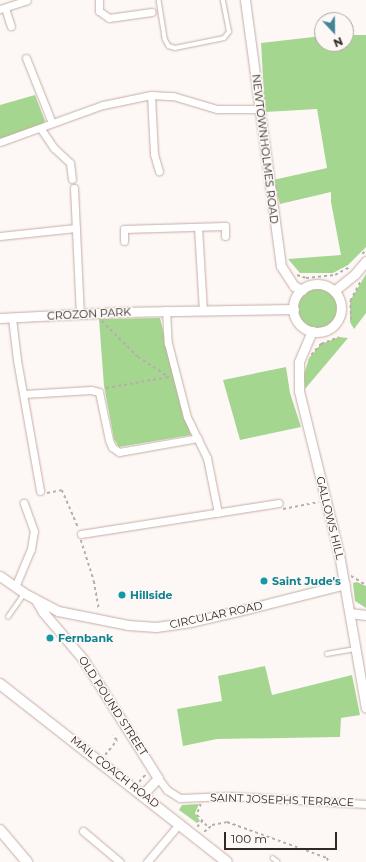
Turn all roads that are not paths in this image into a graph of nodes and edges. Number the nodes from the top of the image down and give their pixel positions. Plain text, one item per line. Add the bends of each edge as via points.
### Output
1 (27, 0) edge
2 (99, 0) edge
3 (159, 0) edge
4 (223, 0) edge
5 (246, 0) edge
6 (2, 9) edge
7 (152, 12) dead end
8 (11, 26) dead end
9 (26, 58) dead end
10 (151, 95) junction
11 (259, 109) junction
12 (52, 123) junction
13 (41, 129) junction
14 (0, 142) edge
15 (159, 171) dead end
16 (72, 179) dead end
17 (74, 188) dead end
18 (198, 227) junction
19 (76, 228) junction
20 (0, 236) edge
21 (225, 236) dead end
22 (124, 241) dead end
23 (363, 258) edge
24 (302, 290) junction
25 (334, 291) junction
26 (294, 309) junction
27 (166, 310) junction
28 (203, 311) junction
29 (80, 314) junction
30 (0, 318) edge
31 (12, 318) junction
32 (312, 331) junction
33 (24, 394) junction
34 (198, 438) junction
35 (40, 491) road end
36 (24, 503) dead end
37 (279, 503) road end
38 (218, 513) junction
39 (81, 534) road end
40 (0, 576) edge
41 (345, 584) junction
42 (15, 587) junction
43 (24, 593) junction
44 (36, 600) junction
45 (350, 613) junction
46 (366, 615) edge
47 (8, 617) dead end
48 (355, 649) junction
49 (327, 654) dead end
50 (0, 684) edge
51 (366, 704) edge
52 (158, 778) junction
53 (143, 794) junction
54 (366, 804) edge
55 (180, 823) junction
56 (0, 830) edge
57 (83, 831) dead end
58 (273, 858) dead end
59 (27, 862) edge
60 (120, 862) edge
61 (147, 862) edge
62 (228, 862) edge
63 (278, 862) edge

1 - 6 street
2 - 7 street via 99,11 109,18
3 - 4 lane via 165,39 169,46 175,48 224,38 229,32
5 - 11 street, NEWTOWNHOLMES ROAD
6 - 8 street
9 - 12 street
10 - 11 street via 173,96 217,109
10 - 12 street via 103,105
10 - 15 street via 154,154
11 - 24 street, NEWTOWNHOLMES ROAD via 281,266 294,286
12 - 13 street
13 - 14 street
13 - 16 street via 54,148 70,163
17 - 19 street
18 - 21 street via 225,226
18 - 22 street via 124,229
18 - 28 street
19 - 20 street
19 - 29 street
23 - 25 street via 355,274
24 - 25 street via 315,284
24 - 26 street via 296,298
25 - 32 street via 341,304 338,319 327,330
26 - 28 street, CROZON PARK
26 - 32 street via 299,323
27 - 28 street, CROZON PARK
27 - 29 street, CROZON PARK
27 - 34 street via 166,330 187,417
29 - 31 street, CROZON PARK
30 - 31 street, CROZON PARK
31 - 33 street
32 - 41 street, GALLOWS HILL via 299,362 299,391
33 - 34 street via 91,390 99,392 109,440 112,447 119,452
33 - 35 street
34 - 38 street via 207,458
36 - 42 street via 34,531 31,550
37 - 38 street
38 - 39 street
40 - 42 street, CIRCULAR ROAD
41 - 44 street, CIRCULAR ROAD via 190,622 156,626 100,620 58,610
41 - 45 street, GALLOWS HILL
42 - 43 street, CIRCULAR ROAD
43 - 44 street, CIRCULAR ROAD
43 - 47 lane
44 - 52 street, OLD POUND STREET via 91,670
45 - 46 street
45 - 48 street, GALLOWS HILL
48 - 49 lane
48 - 51 street, GALLOWS HILL
50 - 53 main road, MAIL COACH ROAD
52 - 53 street
52 - 54 street, SAINT JOSEPHS TERRACE via 167,790 180,798 230,796
53 - 55 main road, MAIL COACH ROAD
55 - 61 street
55 - 62 main road, MAIL COACH ROAD
56 - 59 main road
57 - 60 street
58 - 63 lane

